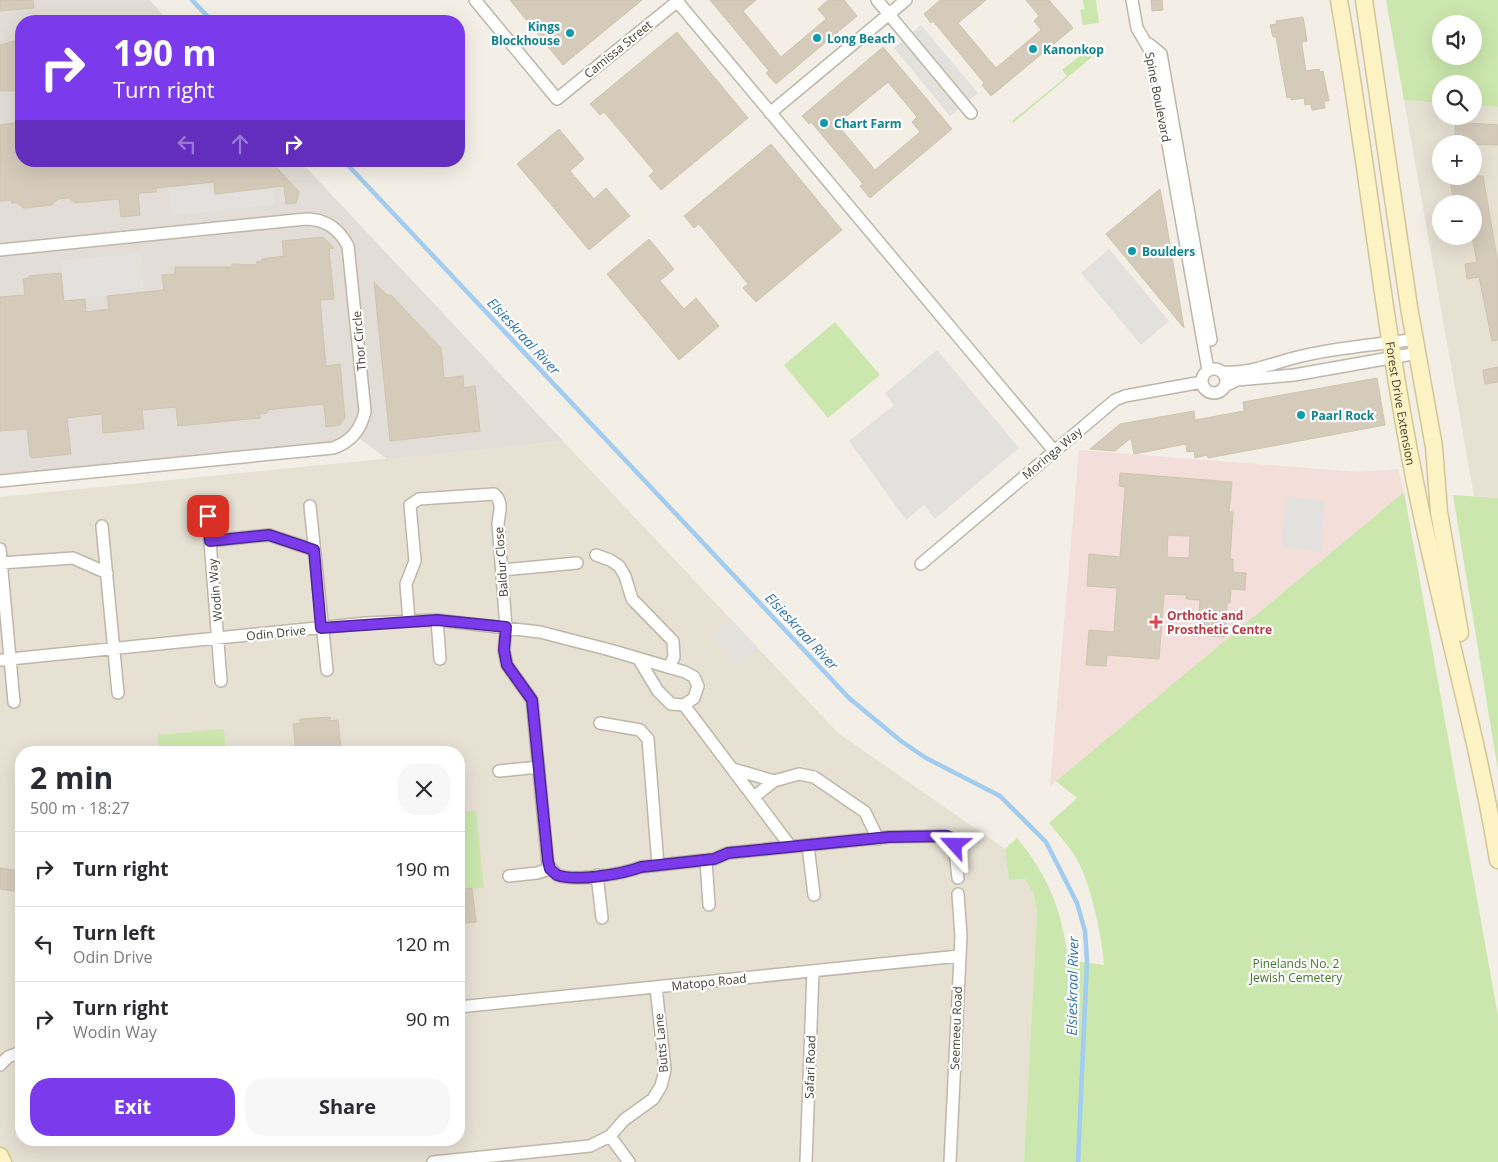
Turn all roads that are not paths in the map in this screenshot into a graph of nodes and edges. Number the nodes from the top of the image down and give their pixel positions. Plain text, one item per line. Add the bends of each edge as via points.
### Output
1 (475, 0) edge
2 (877, 0) edge
3 (906, 0) edge
4 (1132, 0) edge
5 (1339, 0) edge
6 (1364, 0) edge
7 (677, 1) edge
8 (889, 14) junction
9 (770, 113) junction
10 (971, 113) dead end
11 (0, 250) edge
12 (1417, 346) junction
13 (1392, 350) junction
14 (1216, 370) junction
15 (1202, 382) junction
16 (1225, 386) junction
17 (1055, 452) junction
18 (0, 481) edge
19 (310, 506) dead end
20 (208, 516) dead end
21 (102, 526) dead end
22 (210, 541) junction
23 (0, 549) edge
24 (314, 550) junction
25 (596, 555) dead end
26 (1, 563) junction
27 (577, 563) dead end
28 (921, 564) dead end
29 (502, 570) junction
30 (107, 573) junction
31 (437, 620) junction
32 (410, 621) junction
33 (506, 627) junction
34 (321, 628) junction
35 (219, 638) junction
36 (114, 648) junction
37 (638, 658) junction
38 (5, 659) edge
39 (440, 659) dead end
40 (669, 667) junction
41 (327, 670) dead end
42 (221, 681) dead end
43 (118, 693) dead end
44 (14, 702) dead end
45 (684, 705) junction
46 (600, 723) dead end
47 (539, 767) junction
48 (733, 769) junction
49 (499, 771) dead end
50 (774, 781) junction
51 (754, 797) junction
52 (1487, 800) junction
53 (878, 839) junction
54 (808, 846) junction
55 (791, 847) junction
56 (706, 860) junction
57 (1498, 860) edge
58 (658, 865) junction
59 (550, 869) junction
60 (597, 875) junction
61 (509, 876) dead end
62 (958, 878) dead end
63 (958, 894) dead end
64 (814, 896) dead end
65 (709, 905) dead end
66 (602, 918) dead end
67 (958, 956) junction
68 (813, 971) junction
69 (656, 987) junction
70 (465, 1006) edge
71 (15, 1054) edge
72 (0, 1065) edge
73 (610, 1136) junction
74 (0, 1156) edge
75 (3, 1162) edge
76 (433, 1162) edge
77 (629, 1162) edge
78 (806, 1162) edge
79 (950, 1162) edge

1 - 7 street, Camissa Street via 557,99
2 - 8 street
3 - 8 street
4 - 14 street, Spine Boulevard via 1137,28 1152,54
5 - 13 street, Forest Drive Extension
6 - 12 street, Forest Drive Extension
7 - 9 street
8 - 9 street
8 - 10 street
9 - 17 street
11 - 18 street, Thor Circle via 306,219 326,223 338,231 348,246 365,411 360,428 354,435 333,448
12 - 13 street
12 - 52 street, Forest Drive Extension via 1434,447 1439,512
13 - 14 street via 1291,359 1236,373
13 - 16 street via 1294,375 1237,380
13 - 52 street, Forest Drive Extension via 1415,482
14 - 15 street via 1204,374
14 - 16 street via 1226,379
15 - 16 street via 1211,392 1218,392
15 - 17 street, Moringa Way via 1120,398
17 - 28 street, Moringa Way
19 - 24 street
20 - 22 street, Wodin Way
21 - 30 street
22 - 24 street, Wodin Way via 269,535
22 - 35 street, Wodin Way
23 - 26 street
24 - 34 street
25 - 40 street via 619,566 632,599 673,641 674,657
26 - 30 street via 73,558
26 - 38 street
27 - 29 street
29 - 32 street, Baldur Close via 498,524 500,502 494,494 414,501 409,511 415,561 406,584
29 - 33 street, Baldur Close
30 - 36 street
31 - 32 street, Odin Drive
31 - 33 street, Odin Drive
31 - 39 street
32 - 34 street, Odin Drive
33 - 37 street, Odin Drive via 564,637
33 - 47 street, Baldur Close via 504,650 507,665 532,700
34 - 35 street, Odin Drive
34 - 41 street
35 - 36 street, Odin Drive
35 - 42 street, Wodin Way
36 - 38 street, Odin Drive
36 - 43 street
37 - 40 street, Odin Drive
37 - 45 street via 664,698 676,706
38 - 44 street
40 - 45 street, Odin Drive via 690,674 696,682 697,694
45 - 48 street
46 - 58 street via 640,730 648,739
47 - 49 street
47 - 59 street, Baldur Close
48 - 50 street
48 - 51 street
50 - 51 street
50 - 53 street via 798,774 814,777 865,812
51 - 55 street
52 - 57 street, Forest Drive Extension
53 - 54 street
53 - 62 street via 951,838 955,845
54 - 55 street
54 - 64 street
55 - 56 street via 728,853
56 - 58 street
56 - 65 street
58 - 60 street
59 - 60 street via 561,876
59 - 61 street
60 - 66 street
63 - 67 street, Seemeeu Road via 961,936
67 - 68 street, Matopo Road
67 - 79 street, Seemeeu Road
68 - 69 street, Matopo Road
68 - 78 street, Safari Road
69 - 70 street, Matopo Road
69 - 73 street, Butts Lane via 665,1070 662,1086 653,1099 624,1120
71 - 72 street
73 - 76 street via 590,1146
73 - 77 street
74 - 75 street

